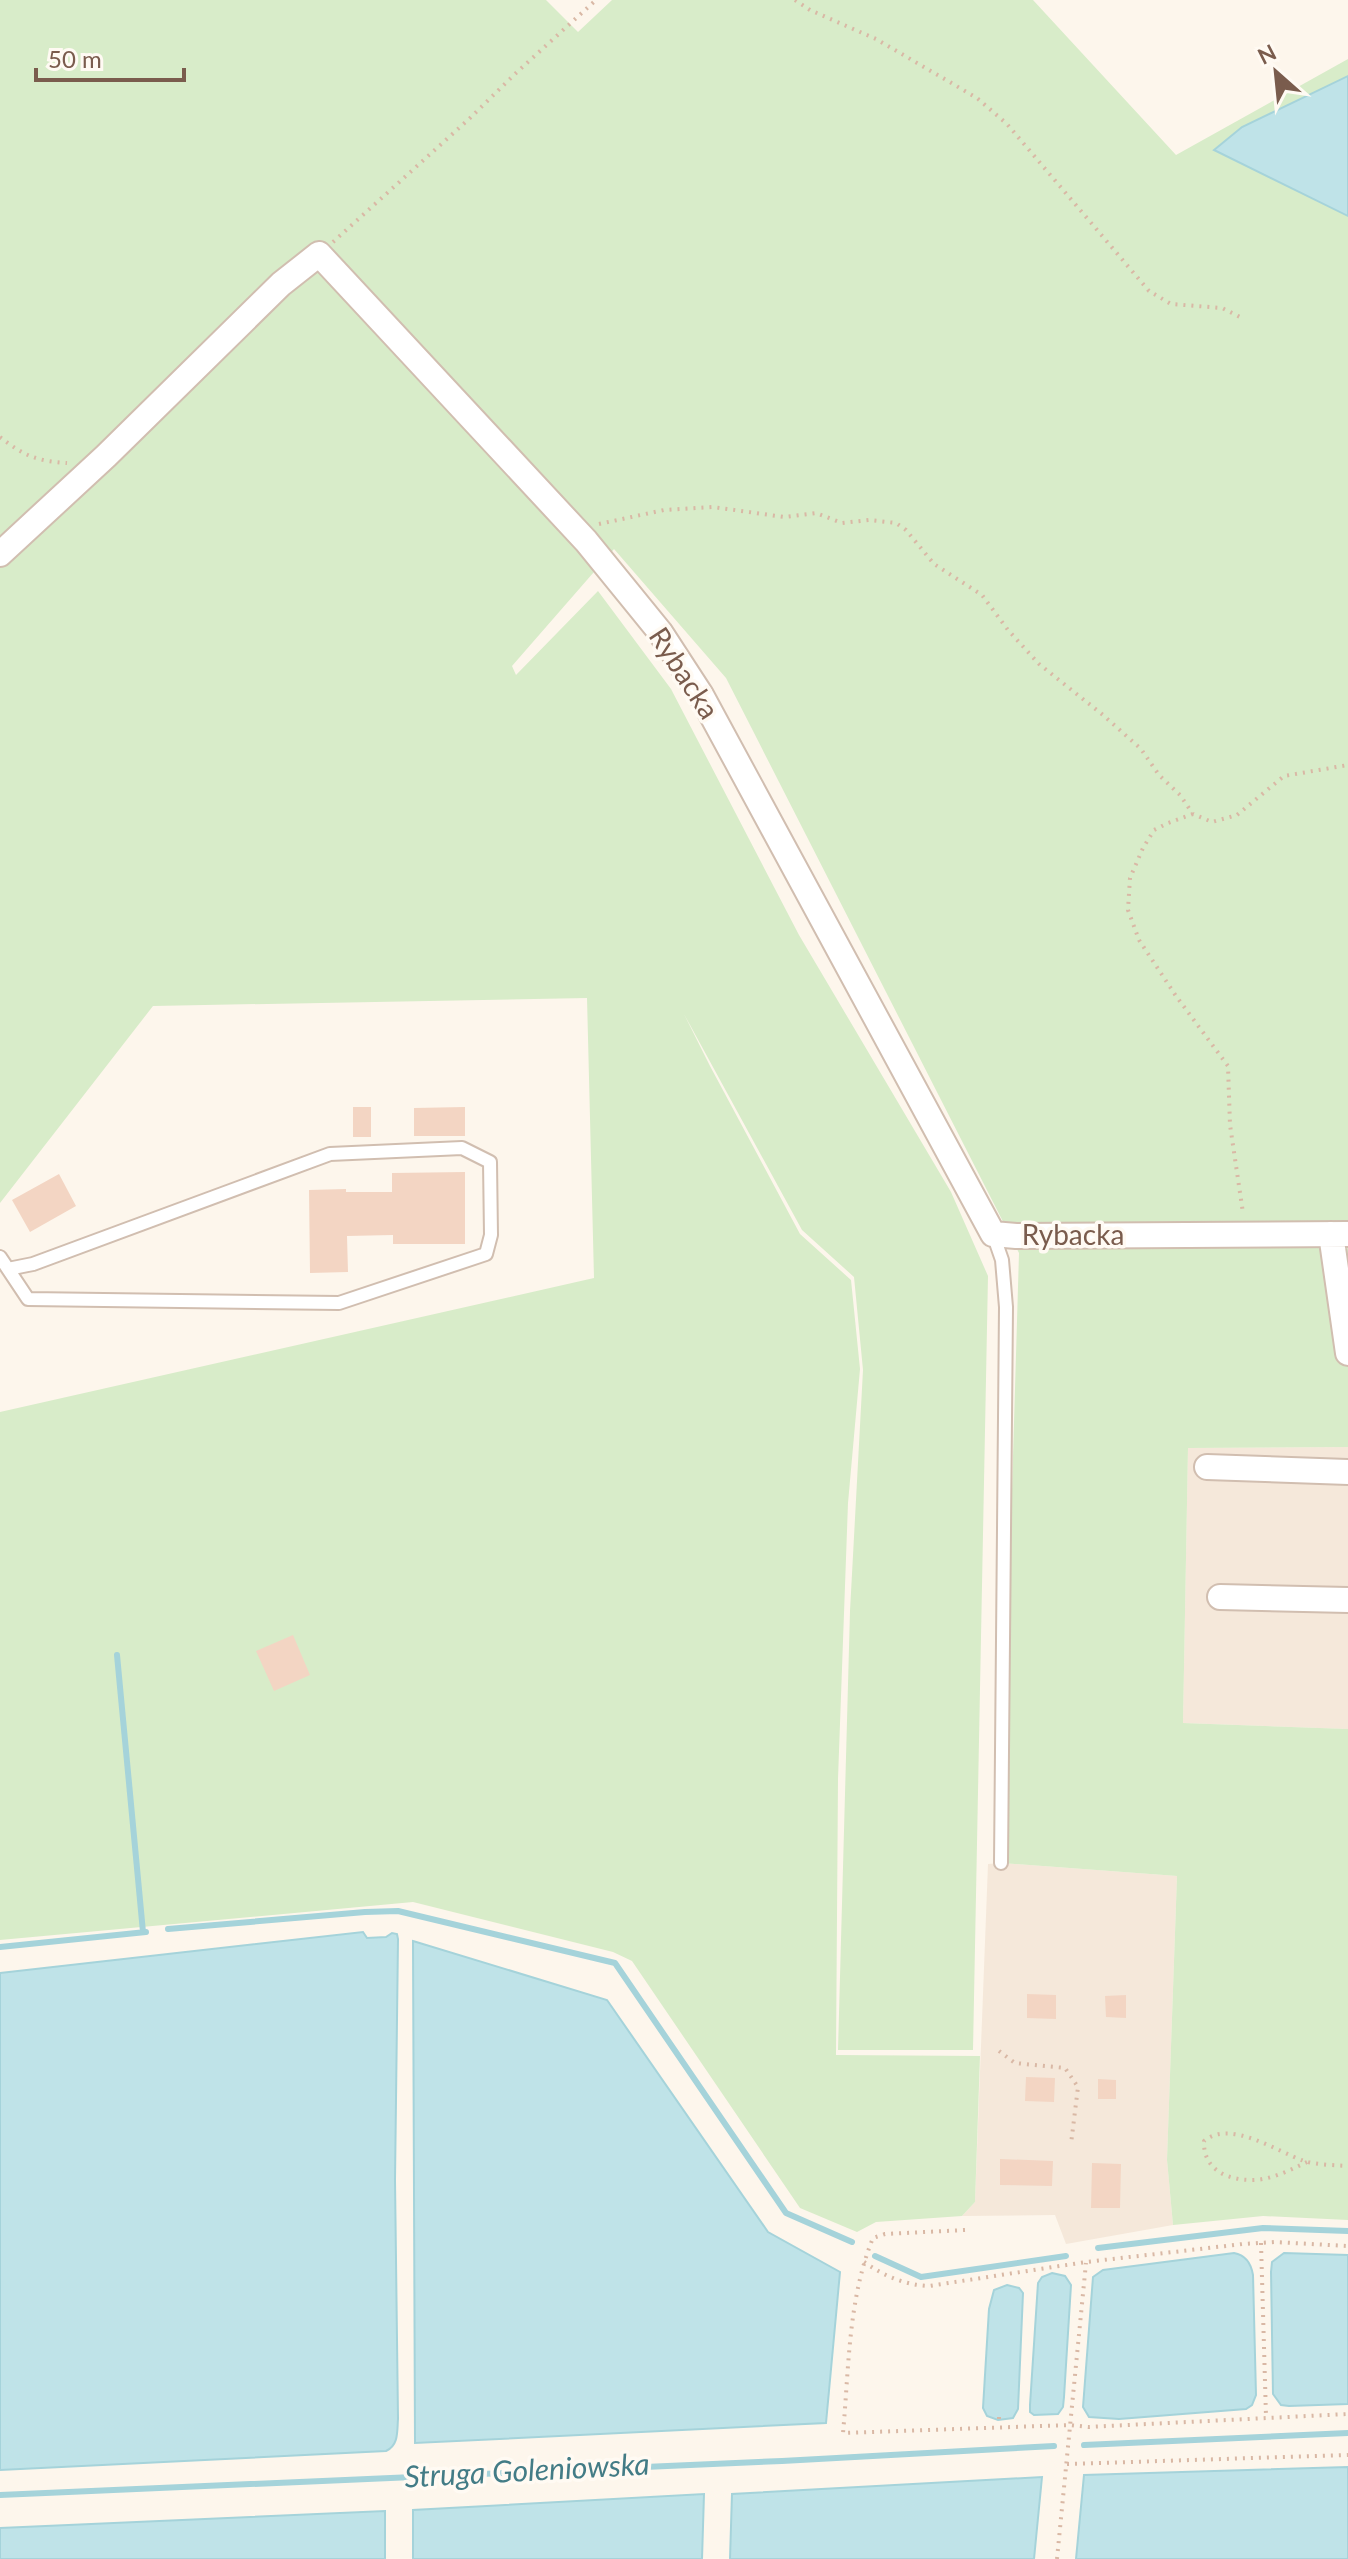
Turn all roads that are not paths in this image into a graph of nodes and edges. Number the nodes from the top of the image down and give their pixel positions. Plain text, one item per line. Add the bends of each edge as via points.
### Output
1 (0, 554) edge
2 (993, 1234) junction
3 (1340, 1234) edge
4 (0, 1257) edge
5 (8, 1269) junction
6 (1348, 1353) edge
7 (1207, 1467) dead end
8 (1348, 1472) edge
9 (1220, 1597) dead end
10 (1348, 1600) edge
11 (1001, 1863) dead end

1 - 2 street, Rybacka via 281,284 319,254 575,529 660,632 701,695
2 - 3 street, Rybacka
2 - 11 lane via 1002,1260 1006,1307
3 - 6 street
4 - 5 lane
5 - 5 lane via 28,1299 339,1303 486,1254 491,1235 490,1162 462,1148 330,1154
7 - 8 street
9 - 10 street

